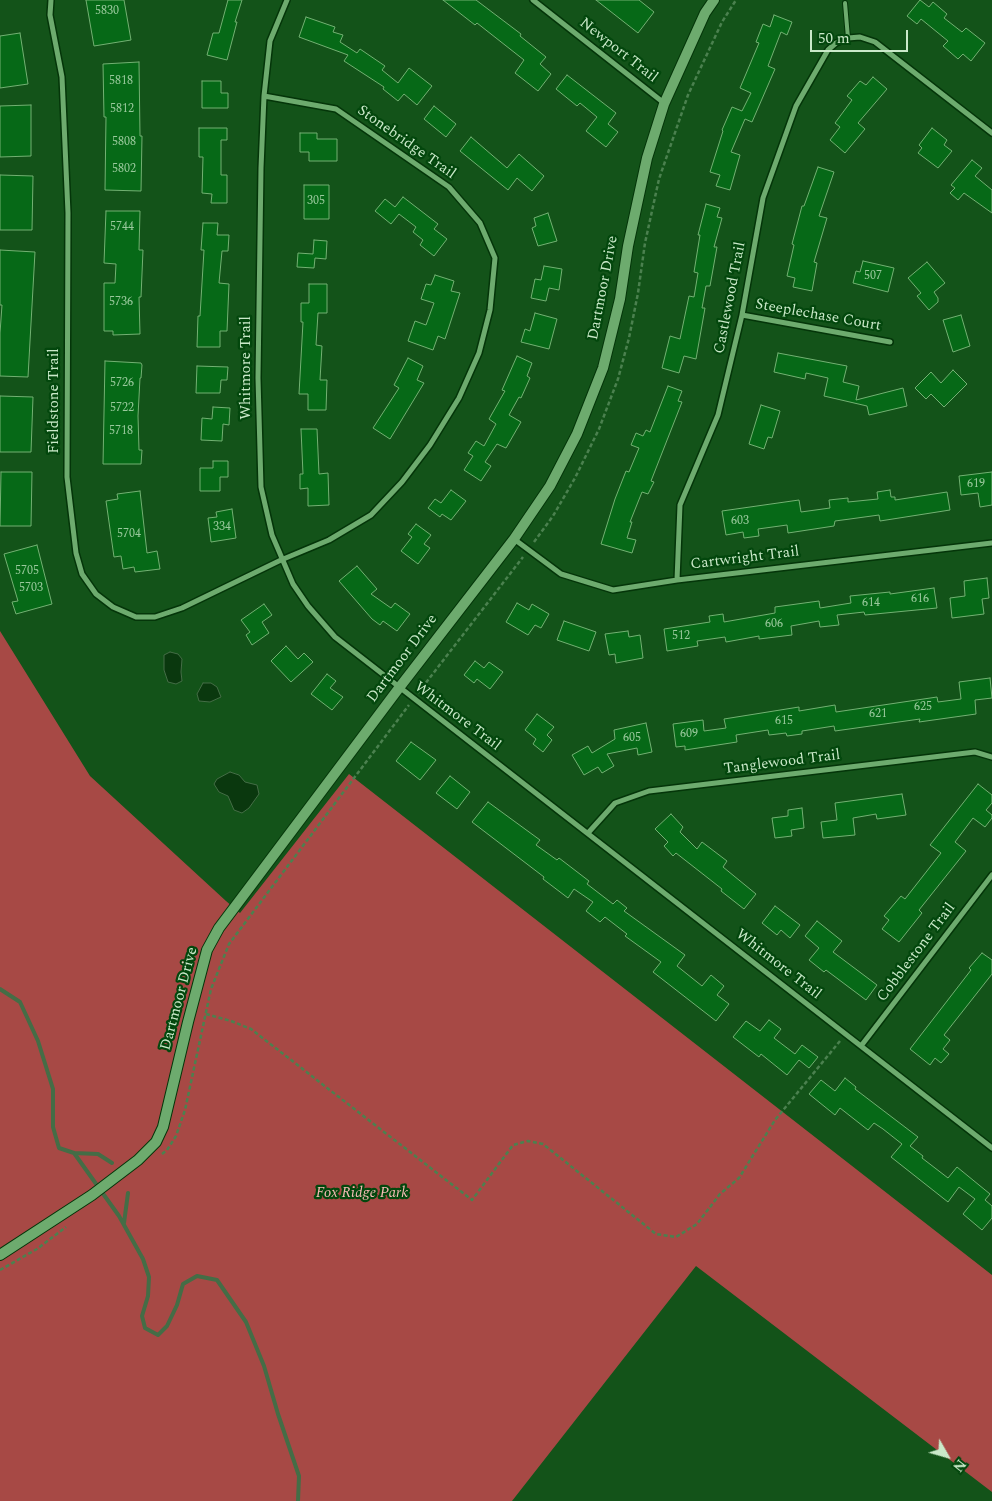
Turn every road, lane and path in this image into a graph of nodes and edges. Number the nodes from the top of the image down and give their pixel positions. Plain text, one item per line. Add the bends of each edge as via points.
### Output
1 (51, 0) edge
2 (287, 0) edge
3 (533, 0) edge
4 (714, 0) edge
5 (845, 3) dead end
6 (848, 38) junction
7 (264, 96) junction
8 (664, 104) junction
9 (992, 134) edge
10 (742, 314) junction
11 (890, 342) dead end
12 (514, 539) junction
13 (992, 543) edge
14 (282, 560) junction
15 (677, 580) junction
16 (400, 688) junction
17 (992, 757) edge
18 (588, 833) junction
19 (992, 876) edge
20 (191, 1010) junction
21 (846, 1034) junction
22 (861, 1046) junction
23 (992, 1148) edge
24 (67, 1226) dead end
25 (0, 1255) edge
26 (0, 1270) edge

1 - 14 street, Fieldstone Trail via 50,15 62,77 68,212 67,477 76,553 82,574 96,594 113,607 136,617 155,617 182,608
2 - 7 street, Whitmore Trail via 270,41
3 - 8 street, Newport Trail
4 - 8 street, Dartmoor Drive
5 - 6 lane
6 - 9 street via 860,37 875,42
6 - 10 street, Castlewood Trail via 828,50 796,106 763,198
7 - 14 street, Whitmore Trail via 258,378 261,487 272,535
7 - 14 street, Stonebridge Trail via 336,109 449,187 480,223 495,258 490,310 479,353 459,398 430,445 371,515 329,540
8 - 12 street, Dartmoor Drive via 648,158 603,368 577,434 550,486
10 - 11 street, Steeplechase Court
10 - 15 street, Castlewood Trail via 718,415 680,505
12 - 15 street, Cartwright Trail via 560,574 613,590
12 - 16 street, Dartmoor Drive
13 - 15 street, Cartwright Trail
14 - 16 street, Whitmore Trail via 293,584 335,637
16 - 18 street, Whitmore Trail
16 - 20 street, Dartmoor Drive via 218,928 207,950
17 - 18 street, Tanglewood Trail via 975,752 649,791 615,803
18 - 21 street, Whitmore Trail
19 - 22 street, Cobblestone Trail
20 - 21 path via 251,1029 472,1200 513,1145 528,1141 542,1144 656,1234 676,1237 697,1224 720,1194 740,1178 775,1120
20 - 25 street, Dartmoor Drive via 164,1127 156,1142 92,1195
21 - 22 street, Whitmore Trail
22 - 23 street, Whitmore Trail
24 - 26 path via 37,1249

